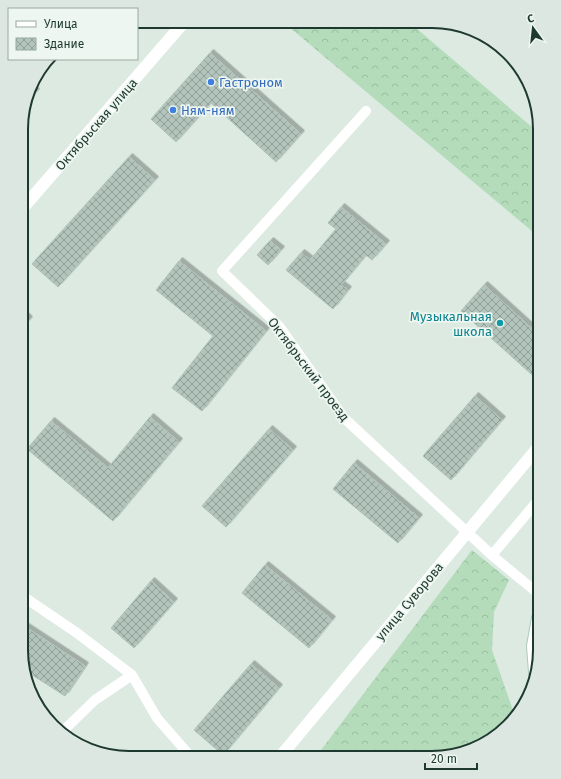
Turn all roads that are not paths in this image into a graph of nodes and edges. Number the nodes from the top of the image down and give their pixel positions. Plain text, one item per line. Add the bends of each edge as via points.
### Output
1 (179, 28) edge
2 (366, 111) dead end
3 (28, 202) edge
4 (533, 453) edge
5 (533, 506) edge
6 (467, 531) junction
7 (492, 554) junction
8 (533, 589) edge
9 (28, 600) edge
10 (132, 675) junction
11 (66, 729) edge
12 (187, 751) edge
13 (285, 751) edge

1 - 3 street, Октябрьская улица
2 - 6 lane, Октябрьский проезд via 222,271 279,326 344,418
4 - 6 street, улица Суворова
5 - 7 lane
6 - 7 lane, Октябрьский проезд
6 - 13 street, улица Суворова
7 - 8 lane, Октябрьский проезд
9 - 10 lane via 77,632
10 - 11 lane via 95,700
10 - 12 lane via 157,718

